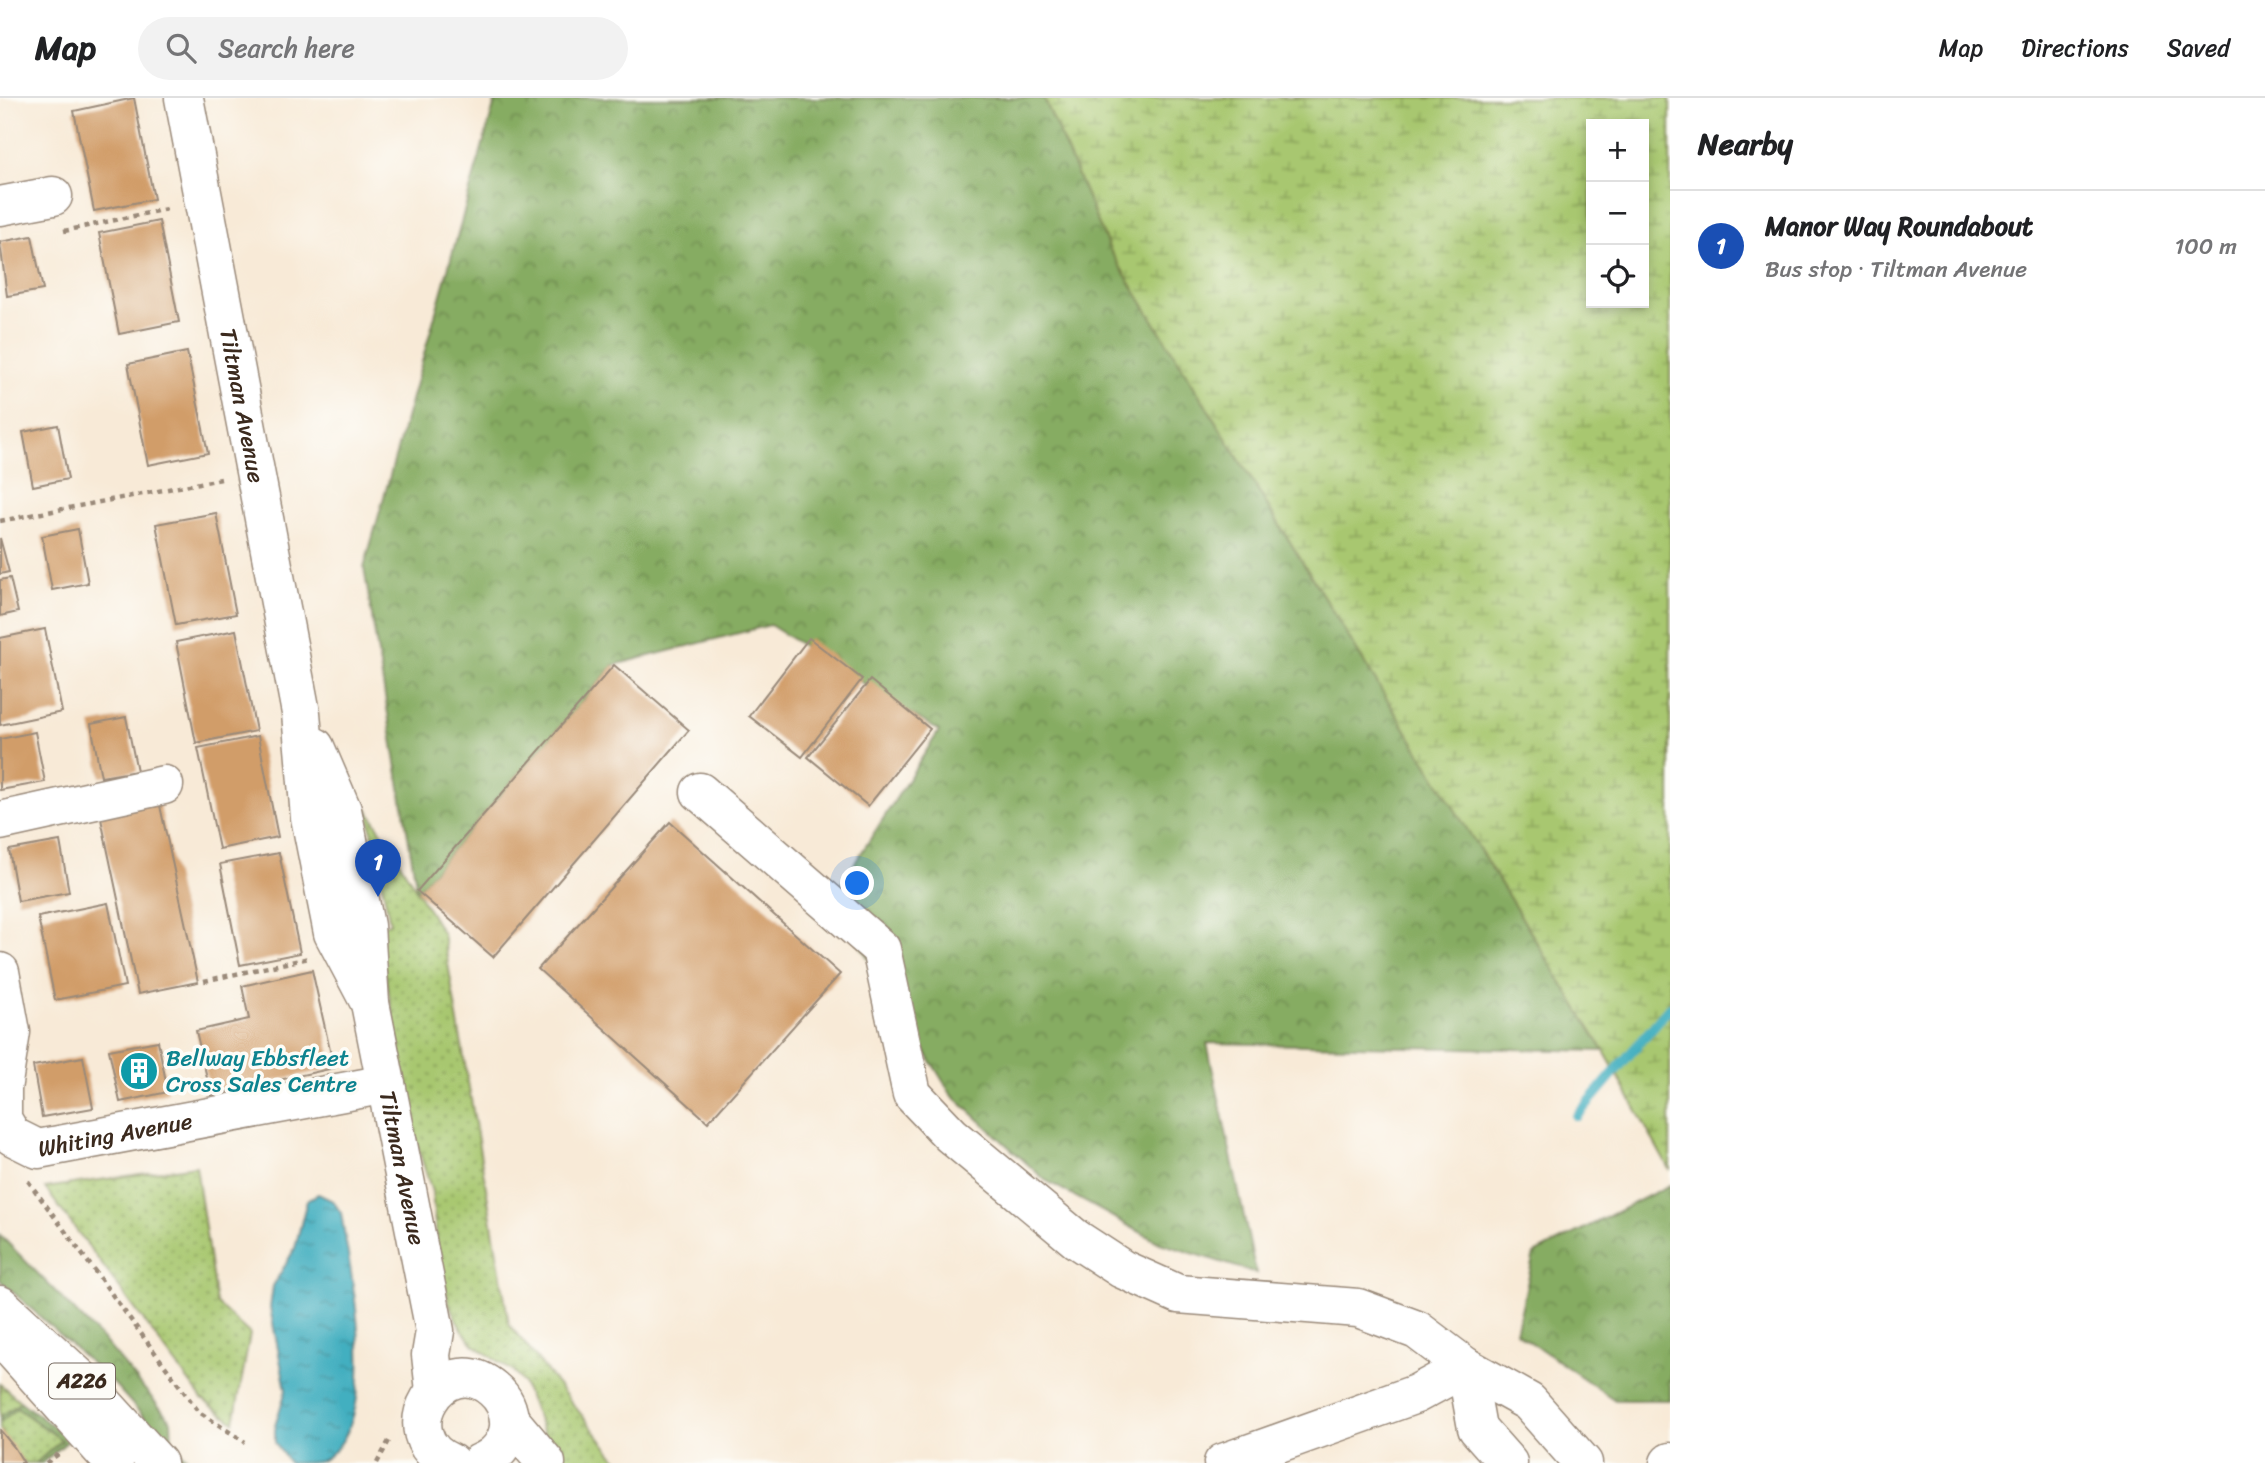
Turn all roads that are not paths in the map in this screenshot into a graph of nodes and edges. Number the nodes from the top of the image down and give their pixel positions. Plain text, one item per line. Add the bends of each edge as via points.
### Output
1 (184, 98) edge
2 (0, 206) edge
3 (56, 214) road end
4 (164, 785) dead end
5 (700, 792) dead end
6 (0, 821) edge
7 (0, 972) edge
8 (387, 1084) junction
9 (0, 1305) edge
10 (0, 1336) edge
11 (1466, 1367) junction
12 (451, 1385) junction
13 (509, 1419) junction
14 (427, 1456) edge
15 (114, 1463) edge
16 (158, 1463) edge
17 (482, 1463) edge
18 (546, 1463) edge
19 (1223, 1463) edge
20 (1508, 1463) edge
21 (1583, 1463) edge

1 - 8 street, Tiltman Avenue via 301,713 310,817 333,933 370,1003
2 - 3 street
4 - 6 street
5 - 11 street via 881,949 912,1094 951,1135 1076,1239 1122,1269 1178,1294 1358,1308 1417,1330
7 - 8 street, Whiting Avenue via 11,1032 2,1119 12,1136 38,1149
8 - 12 street, Tiltman Avenue via 435,1331 452,1351
9 - 16 street, A226 via 83,1381
10 - 15 street
11 - 19 street via 1416,1394
11 - 20 street via 1477,1428
11 - 21 street via 1529,1402
12 - 13 street via 488,1385 506,1405
12 - 14 street via 423,1412
13 - 17 street via 503,1445
13 - 18 street

